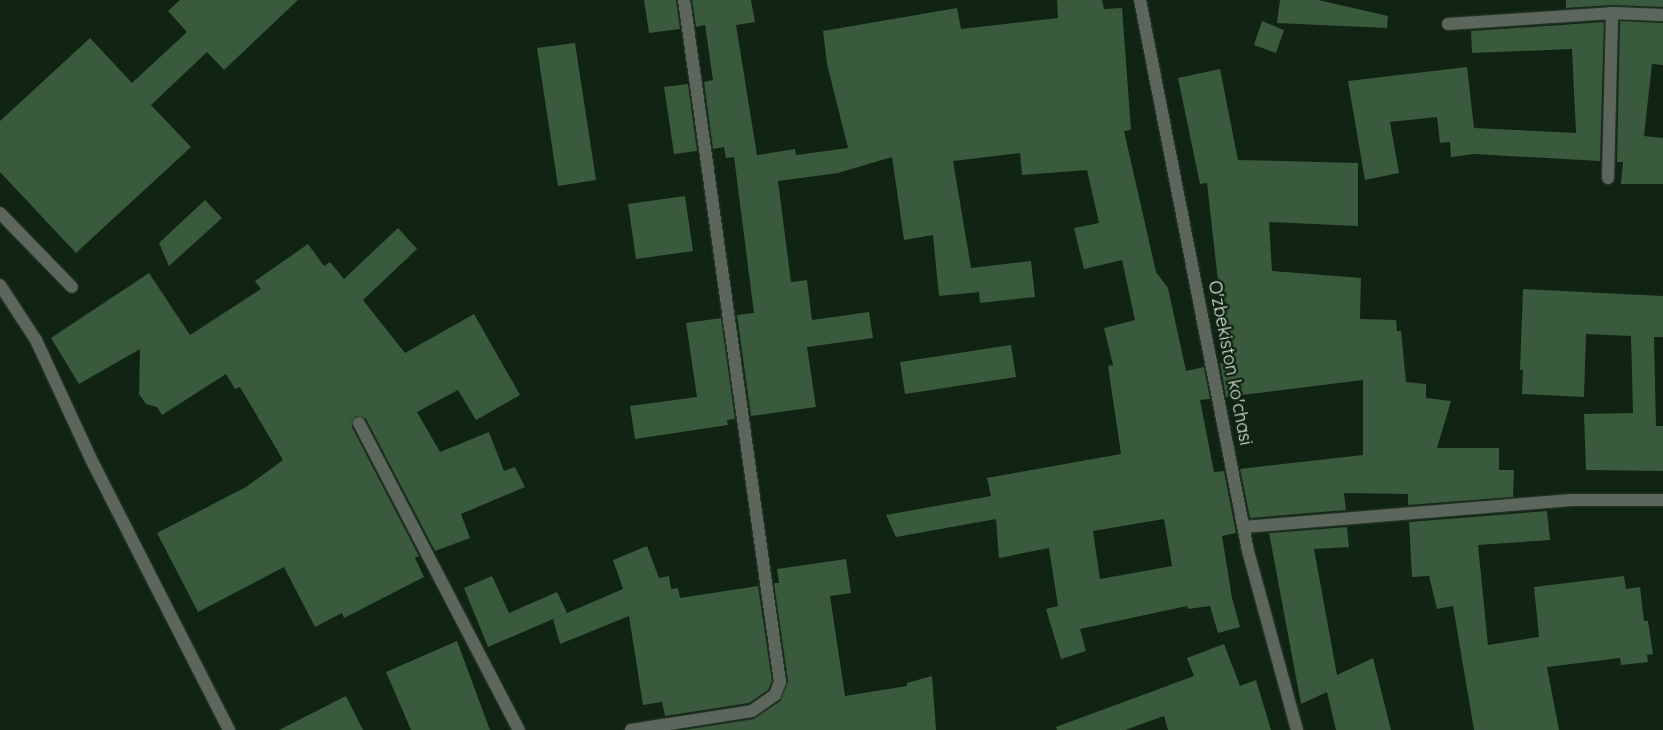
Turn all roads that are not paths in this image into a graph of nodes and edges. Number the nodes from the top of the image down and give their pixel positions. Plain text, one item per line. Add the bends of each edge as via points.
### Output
1 (684, 0) edge
2 (1140, 0) edge
3 (1612, 13) junction
4 (1663, 15) edge
5 (1448, 24) dead end
6 (1608, 178) dead end
7 (0, 213) edge
8 (0, 286) edge
9 (72, 287) dead end
10 (359, 423) dead end
11 (1663, 500) edge
12 (1244, 527) junction
13 (228, 730) edge
14 (519, 730) edge
15 (631, 730) edge
16 (1297, 730) edge

1 - 15 street via 780,682 775,695 752,711
2 - 12 street, O'zbekiston ko'chasi
3 - 4 street
3 - 5 street
3 - 6 street
7 - 9 street
8 - 13 street via 36,340 92,461
10 - 14 street
11 - 12 street via 1572,500
12 - 16 street, O'zbekiston ko'chasi

